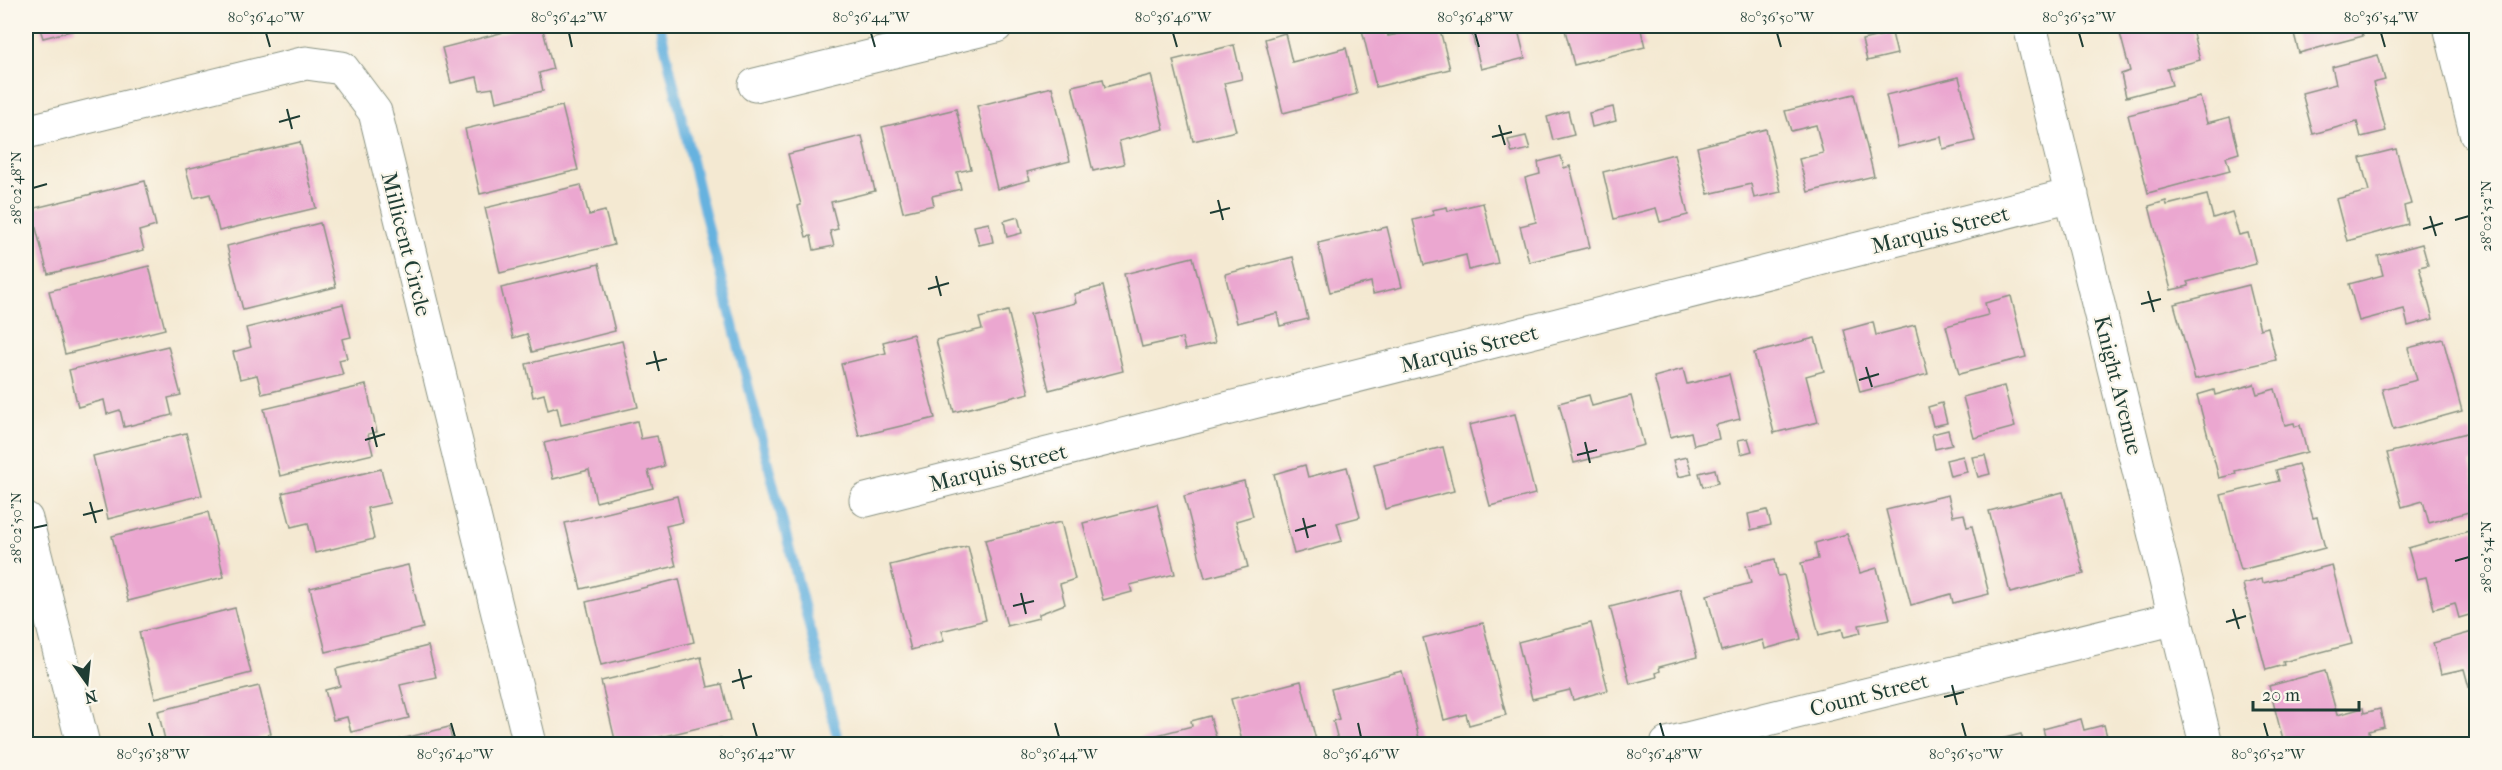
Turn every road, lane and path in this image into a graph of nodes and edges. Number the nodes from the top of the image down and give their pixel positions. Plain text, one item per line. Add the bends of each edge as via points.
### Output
1 (996, 26) edge
2 (2030, 26) edge
3 (2450, 26) edge
4 (755, 85) dead end
5 (26, 132) edge
6 (2476, 133) edge
7 (2072, 195) junction
8 (866, 500) dead end
9 (26, 519) edge
10 (2176, 618) junction
11 (83, 744) edge
12 (530, 744) edge
13 (1667, 744) edge
14 (2206, 744) edge

1 - 4 street
2 - 7 street, Knight Avenue
3 - 6 street
5 - 12 street, Millicent Circle via 306,63 342,69 375,112
7 - 8 street, Marquis Street
7 - 10 street, Knight Avenue
9 - 11 street
10 - 13 street, Count Street
10 - 14 street, Knight Avenue

